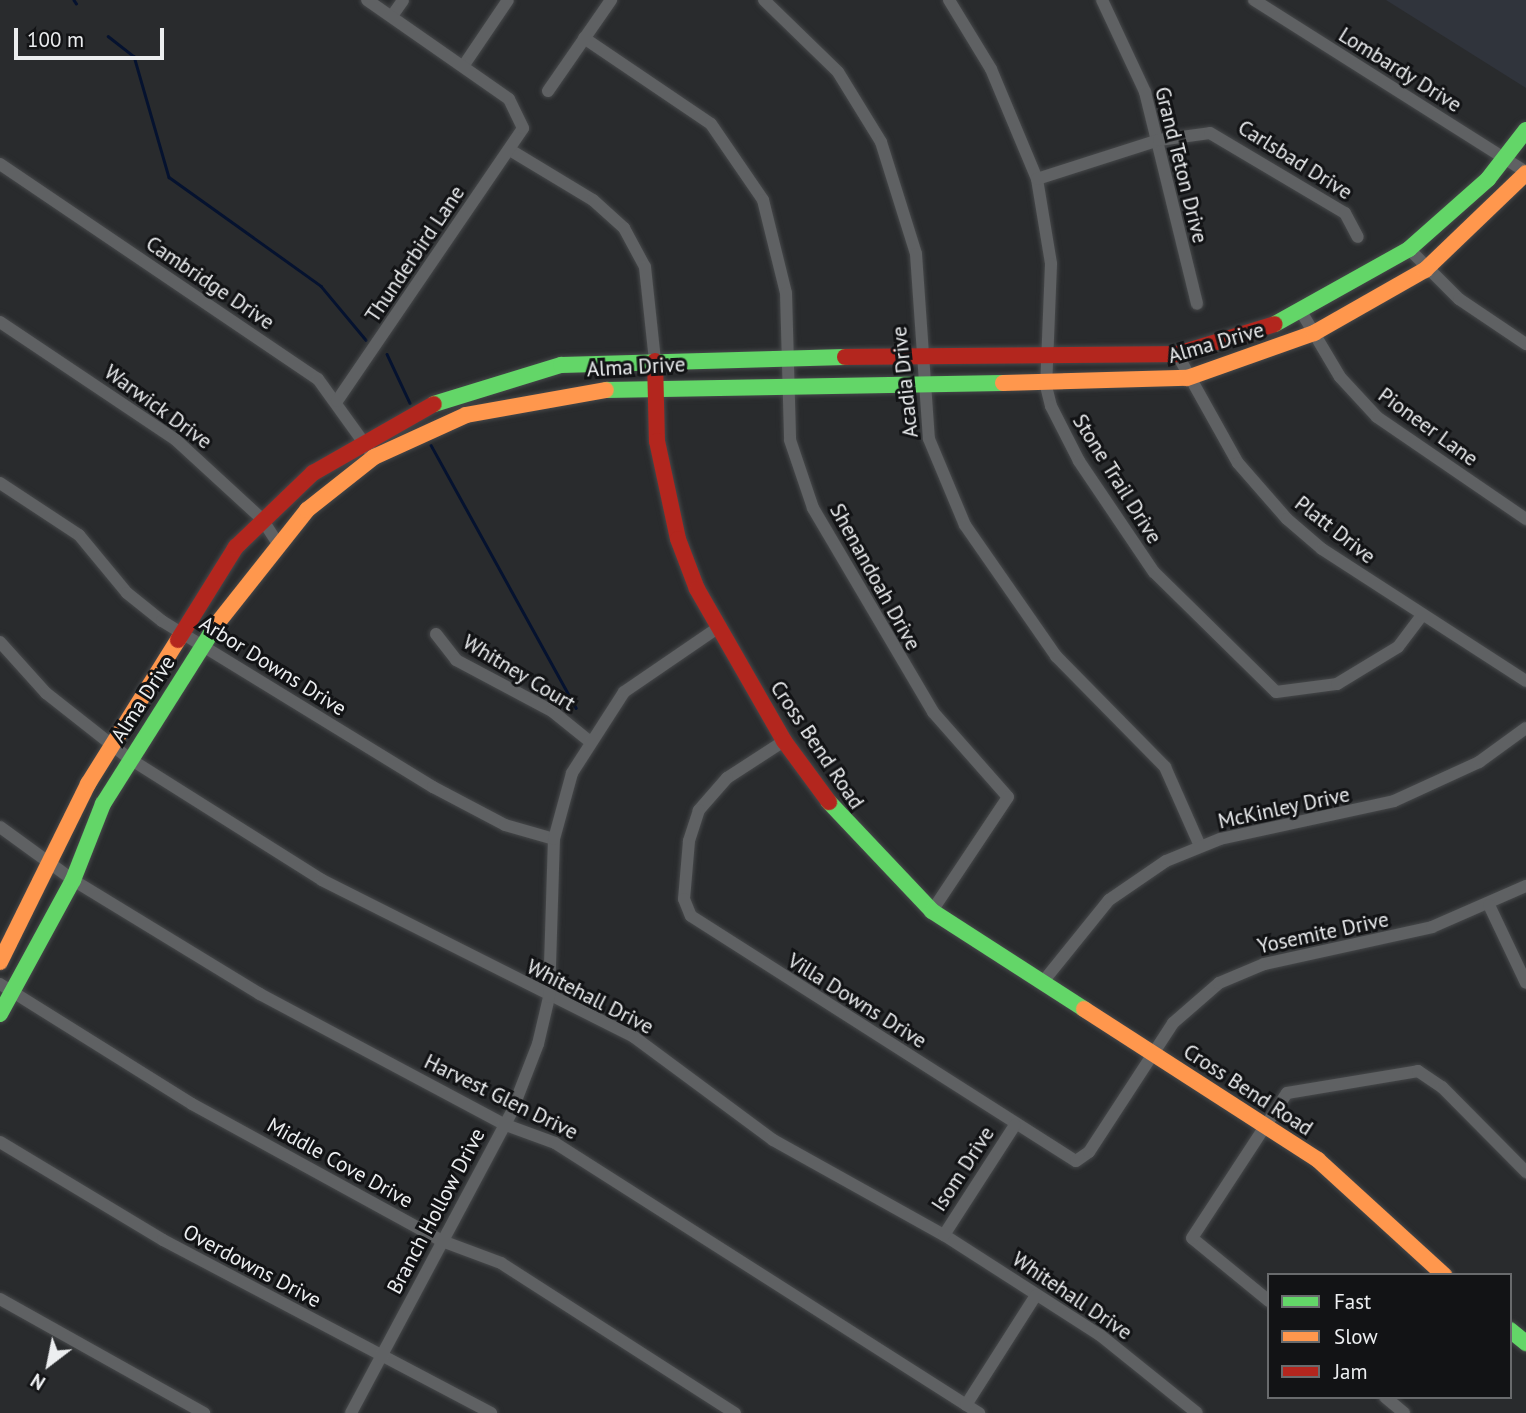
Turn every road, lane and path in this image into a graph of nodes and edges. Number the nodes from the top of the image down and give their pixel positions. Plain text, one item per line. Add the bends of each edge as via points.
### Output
1 (367, 0) edge
2 (403, 0) edge
3 (508, 0) edge
4 (611, 0) edge
5 (764, 0) edge
6 (949, 0) edge
7 (1102, 0) edge
8 (1254, 0) edge
9 (392, 16) junction
10 (584, 38) junction
11 (464, 65) junction
12 (548, 91) dead end
13 (1526, 130) edge
14 (1159, 140) junction
15 (510, 150) junction
16 (1506, 160) junction
17 (0, 164) edge
18 (1526, 172) edge
19 (1037, 179) junction
20 (1359, 237) dead end
21 (1409, 249) junction
22 (1425, 270) junction
23 (1196, 304) dead end
24 (1302, 313) junction
25 (0, 322) edge
26 (1314, 333) junction
27 (1526, 344) edge
28 (1177, 354) junction
29 (788, 357) junction
30 (919, 358) junction
31 (1050, 360) junction
32 (655, 361) junction
33 (1187, 378) junction
34 (788, 382) junction
35 (921, 384) junction
36 (1046, 386) junction
37 (654, 387) junction
38 (337, 401) junction
39 (364, 439) junction
40 (374, 457) junction
41 (0, 483) edge
42 (261, 519) junction
43 (1526, 519) edge
44 (277, 542) junction
45 (1422, 615) junction
46 (716, 629) junction
47 (181, 632) junction
48 (436, 634) dead end
49 (0, 642) edge
50 (202, 646) junction
51 (1526, 681) edge
52 (1526, 728) edge
53 (588, 740) junction
54 (784, 741) junction
55 (112, 747) junction
56 (130, 759) junction
57 (0, 827) edge
58 (554, 839) junction
59 (1200, 846) junction
60 (51, 864) junction
61 (73, 880) junction
62 (1526, 886) edge
63 (1489, 905) junction
64 (932, 911) junction
65 (0, 962) edge
66 (1042, 983) junction
67 (1526, 984) edge
68 (6, 988) edge
69 (549, 997) junction
70 (0, 1014) edge
71 (1153, 1053) junction
72 (503, 1124) junction
73 (1263, 1124) junction
74 (1015, 1125) junction
75 (0, 1142) edge
76 (1526, 1172) edge
77 (944, 1235) junction
78 (442, 1241) junction
79 (1442, 1273) edge
80 (1036, 1294) junction
81 (1267, 1299) edge
82 (0, 1300) edge
83 (1512, 1332) edge
84 (1526, 1343) edge
85 (380, 1358) junction
86 (1387, 1399) edge
87 (966, 1405) junction
88 (204, 1413) edge
89 (351, 1413) edge
90 (491, 1413) edge
91 (735, 1413) edge
92 (979, 1413) edge
93 (1197, 1413) edge
94 (1404, 1413) edge

1 - 9 street
2 - 9 street
3 - 11 street
4 - 10 street
5 - 30 street, Acadia Drive via 838,72 881,142 916,254
6 - 19 street, Stone Trail Drive via 991,69
7 - 14 street, Grand Teton Drive via 1132,59
8 - 16 street, Lombardy Drive
9 - 11 street
10 - 12 street
10 - 29 street, Shenandoah Drive via 682,100 711,124 747,172 782,260
11 - 15 street, Thunderbird Lane via 509,99 523,128
13 - 16 main road, Alma Drive
14 - 19 street, Carlsbad Drive
14 - 20 street, Carlsbad Drive via 1192,132 1229,139 1345,213
14 - 23 street, Grand Teton Drive
15 - 32 street, Cross Bend Road via 593,200 624,228 645,267
15 - 38 street, Thunderbird Lane
16 - 18 street, Lombardy Drive
16 - 21 main road, Alma Drive
17 - 38 street, Cambridge Drive via 318,379
18 - 22 main road, Alma Drive
19 - 31 street, Stone Trail Drive via 1051,264
21 - 22 street
21 - 24 main road, Alma Drive
22 - 26 main road, Alma Drive
22 - 27 street
24 - 26 street, Pioneer Lane
24 - 28 main road, Alma Drive
25 - 42 street, Warwick Drive via 176,440
26 - 33 main road, Alma Drive
26 - 43 street, Pioneer Lane via 1340,377 1377,417
28 - 31 main road, Alma Drive
28 - 33 street, Platt Drive
29 - 30 main road, Alma Drive
29 - 32 main road, Alma Drive
29 - 34 street, Shenandoah Drive
30 - 31 main road, Alma Drive
30 - 35 street, Acadia Drive
31 - 36 street, Stone Trail Drive
32 - 37 main road, Cross Bend Road
32 - 39 main road, Alma Drive via 561,365 506,376
33 - 36 main road, Alma Drive
33 - 45 street, Platt Drive via 1238,463 1270,502 1322,549
34 - 35 main road, Alma Drive
34 - 37 main road, Alma Drive
34 - 64 street, Shenandoah Drive via 790,440 830,542 933,712 1007,797
35 - 36 main road, Alma Drive
35 - 59 street, Acadia Drive via 929,439 965,525 1056,656 1165,767
36 - 45 street, Stone Trail Drive via 1059,428 1154,572 1276,692 1337,684 1398,646
37 - 40 main road, Alma Drive via 505,404
37 - 46 main road, Cross Bend Road via 657,441 678,539
38 - 39 street, Cambridge Drive
39 - 40 street, Cambridge Drive
39 - 42 main road, Alma Drive
40 - 44 main road, Alma Drive
41 - 47 street, Arbor Downs Drive via 79,535 127,593
42 - 44 street, Warwick Drive
42 - 47 main road, Alma Drive
44 - 50 main road, Alma Drive
45 - 51 street, Platt Drive
46 - 53 street, Branch Hollow Drive via 632,684
46 - 54 main road, Cross Bend Road
47 - 50 street, Arbor Downs Drive
47 - 55 main road, Alma Drive
48 - 53 street, Whitney Court via 456,660 552,711
49 - 55 street, Whitehall Drive via 46,694
50 - 56 main road, Alma Drive
50 - 58 street, Arbor Downs Drive via 433,787 505,825
52 - 59 street, McKinley Drive via 1479,762 1394,802
53 - 58 street, Branch Hollow Drive via 559,808
54 - 64 main road, Cross Bend Road via 849,830
54 - 74 street, Villa Downs Drive via 727,778 699,810 684,899 691,916
55 - 56 street, Whitehall Drive
55 - 60 main road, Alma Drive
56 - 61 main road, Alma Drive via 103,804
56 - 69 street, Whitehall Drive via 322,880
57 - 60 street, Harvest Glen Drive
58 - 69 street, Branch Hollow Drive
59 - 66 street, McKinley Drive via 1109,900
60 - 61 street, Harvest Glen Drive
60 - 65 main road, Alma Drive
61 - 68 main road, Alma Drive
61 - 72 street, Harvest Glen Drive via 260,994
62 - 63 street, Yosemite Drive
63 - 67 street
63 - 71 street, Yosemite Drive via 1371,945 1241,972 1194,1001
64 - 66 main road, Cross Bend Road
66 - 71 main road, Cross Bend Road
68 - 70 main road, Alma Drive
68 - 78 street, Middle Cove Drive via 192,1104
69 - 72 street, Branch Hollow Drive via 522,1089
69 - 77 street, Whitehall Drive via 634,1037 773,1140
71 - 73 main road, Cross Bend Road
71 - 74 street, Villa Downs Drive via 1082,1161
72 - 78 street, Branch Hollow Drive
72 - 87 street, Harvest Glen Drive via 555,1143
73 - 76 street via 1277,1102 1298,1089 1418,1071
73 - 79 main road, Cross Bend Road via 1346,1183
73 - 81 street via 1192,1238
74 - 77 street, Isom Drive
75 - 85 street, Overdowns Drive
77 - 80 street, Whitehall Drive
78 - 85 street, Branch Hollow Drive
78 - 91 street, Middle Cove Drive via 502,1263
80 - 87 street
80 - 93 street, Whitehall Drive via 1100,1335
82 - 88 street
83 - 84 main road
85 - 89 street, Branch Hollow Drive
85 - 90 street, Overdowns Drive via 434,1378
86 - 94 street
87 - 92 street, Harvest Glen Drive

